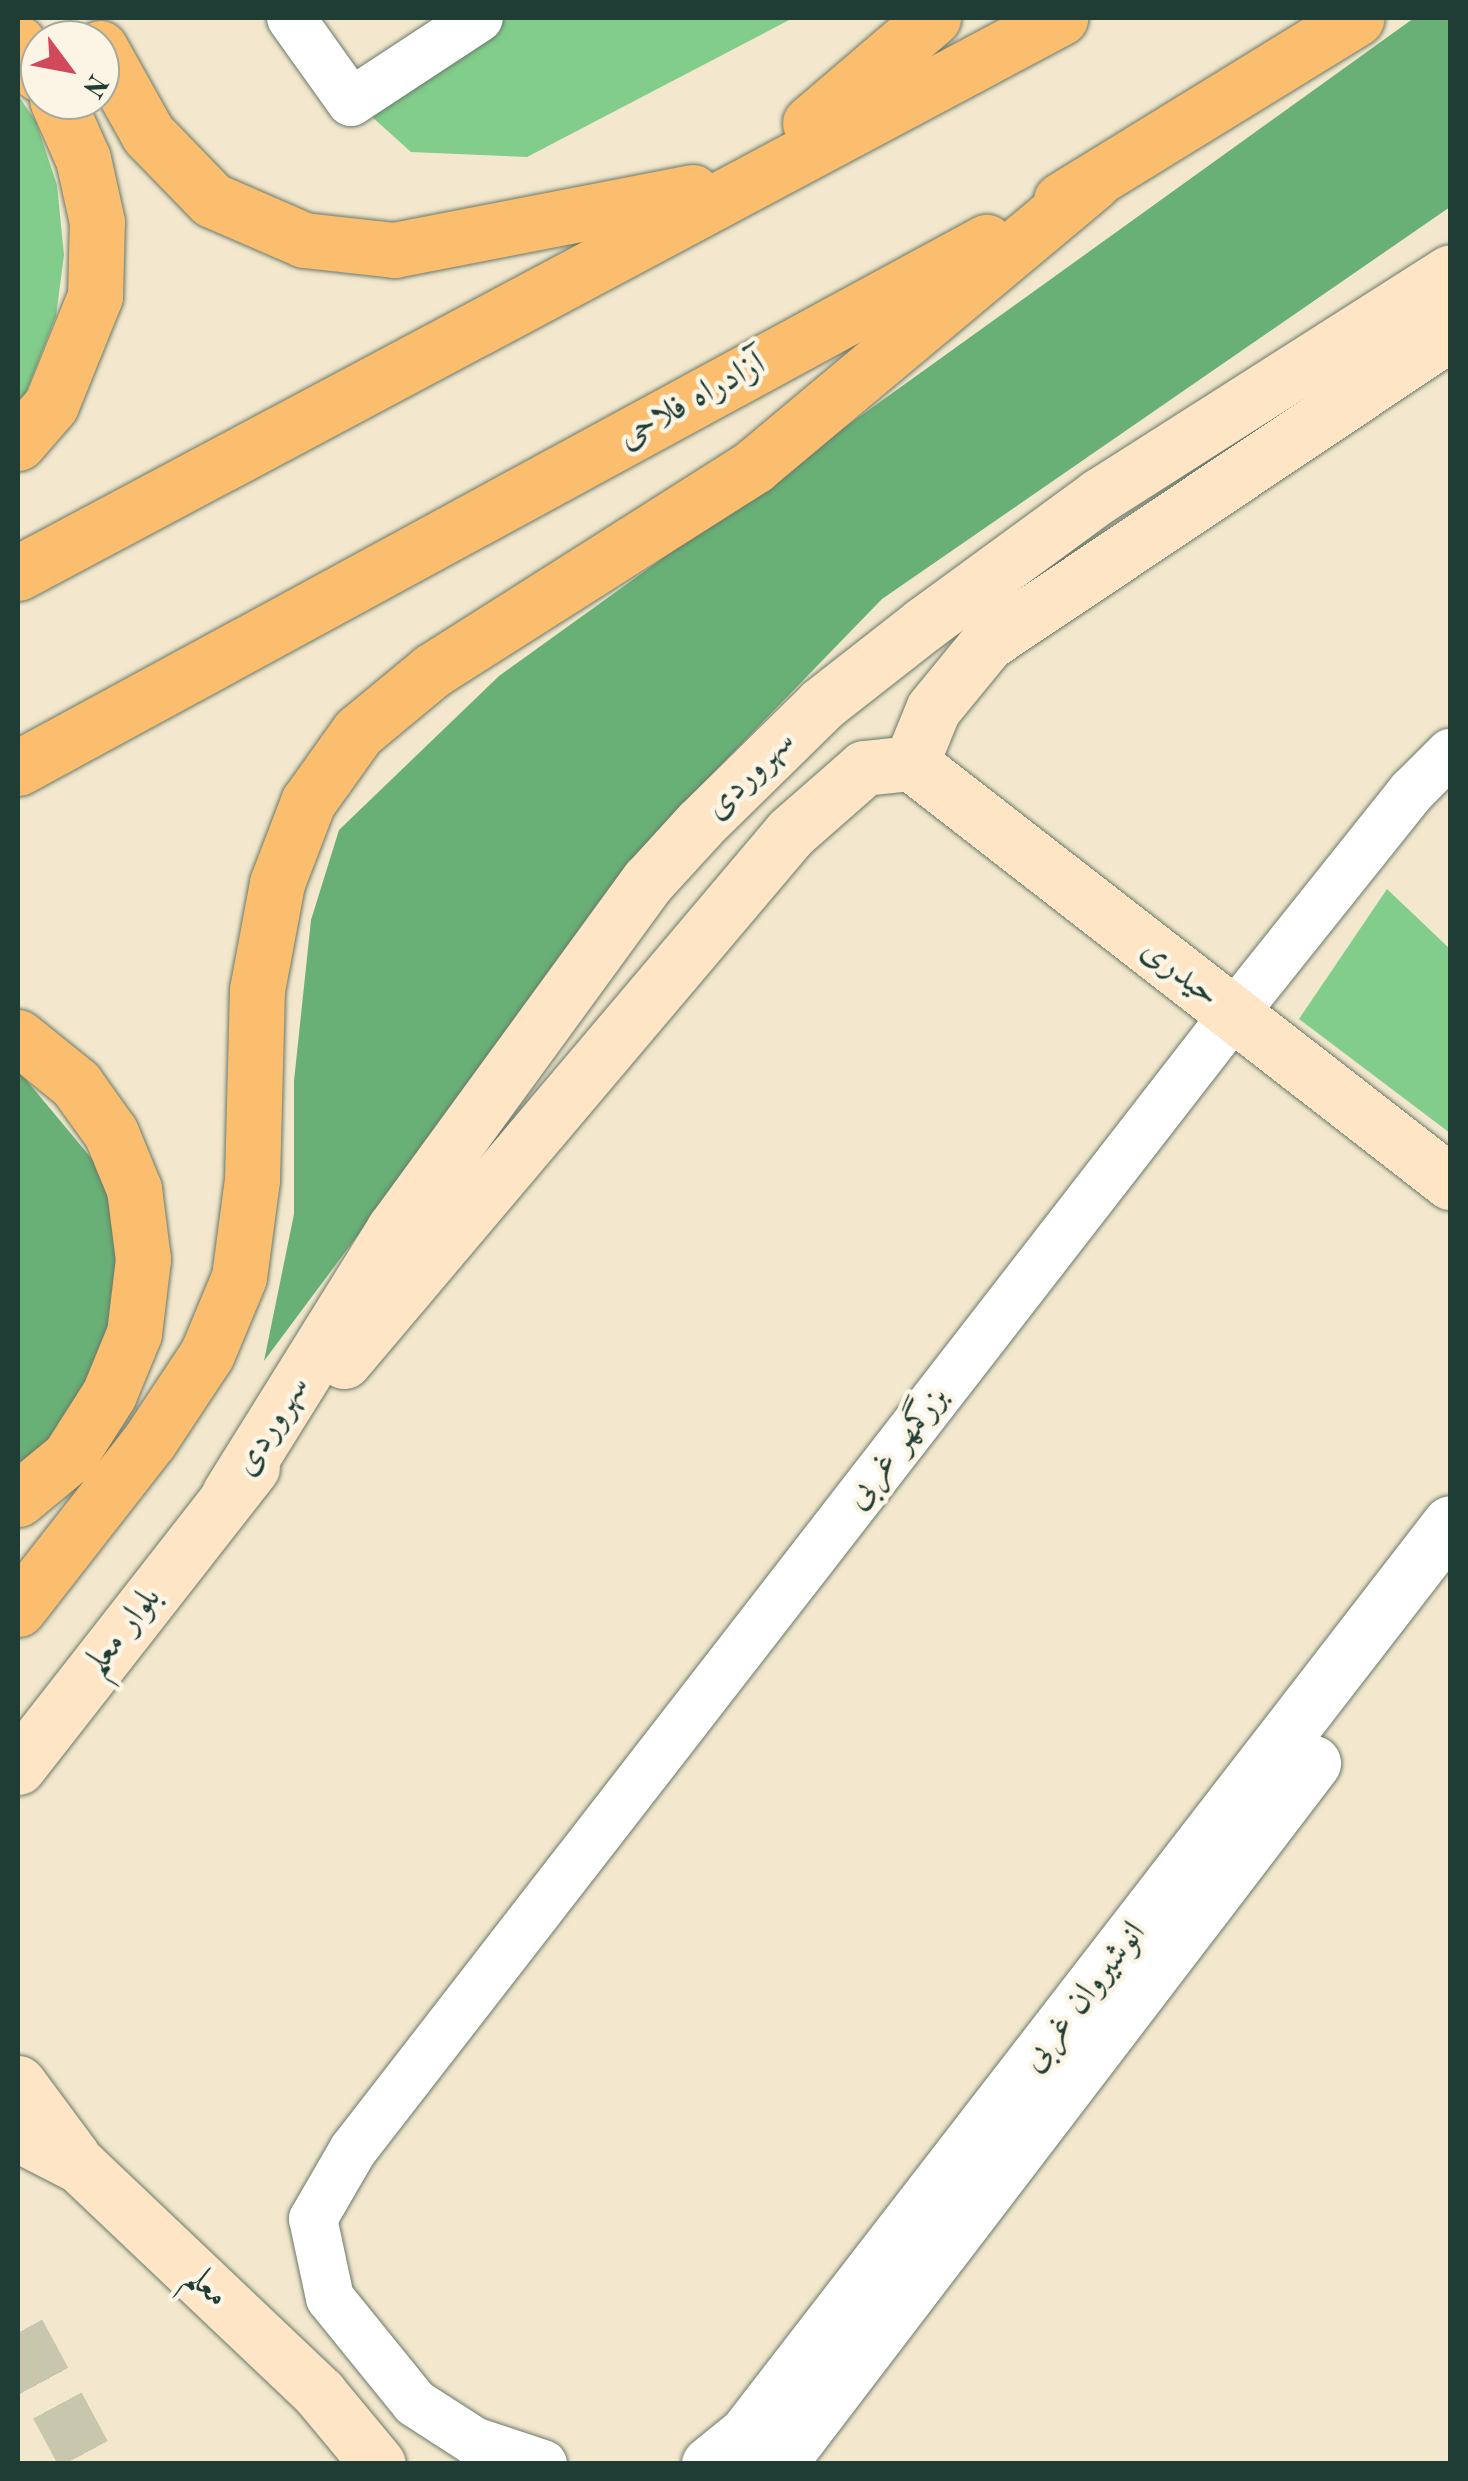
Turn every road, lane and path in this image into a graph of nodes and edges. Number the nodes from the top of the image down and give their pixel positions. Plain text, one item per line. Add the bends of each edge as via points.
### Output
1 (290, 18) edge
2 (479, 18) edge
3 (933, 18) edge
4 (1060, 18) edge
5 (1357, 18) edge
6 (120, 84) edge
7 (66, 120) edge
8 (742, 183) junction
9 (1093, 183) junction
10 (1450, 272) edge
11 (1450, 333) edge
12 (18, 444) edge
13 (18, 573) edge
14 (1450, 754) edge
15 (911, 762) junction
16 (18, 768) edge
17 (1233, 1014) junction
18 (18, 1037) edge
19 (1450, 1182) edge
20 (229, 1494) junction
21 (18, 1499) edge
22 (1450, 1523) edge
23 (1450, 1584) edge
24 (18, 1610) edge
25 (18, 1767) edge
26 (18, 2084) edge
27 (18, 2134) edge
28 (80, 2166) junction
29 (378, 2464) edge
30 (542, 2464) edge
31 (709, 2464) edge
32 (778, 2464) edge

1 - 2 street via 352,102
3 - 8 highway
4 - 8 highway
5 - 9 highway, آزادراه فلاحی
6 - 8 highway via 148,134 212,200 304,240 394,250
7 - 12 highway via 83,159 97,222 94,296 51,405
8 - 13 highway
9 - 16 highway, آزادراه فلاحی
9 - 24 highway via 754,466 434,670 358,732 308,802 278,882 256,990 252,1180 239,1278 207,1354 150,1440
10 - 20 main road, سهروردی via 1098,496 924,624 822,704 700,824 648,881 394,1229
11 - 15 main road via 987,642 933,709
14 - 17 street, بزرگمهر غربی via 1412,791
15 - 17 main road, حیدری
15 - 20 main road, سهروردی via 864,768 790,833
17 - 19 main road, حیدری
17 - 30 street, بزرگمهر غربی via 353,2150 313,2219 330,2298 415,2402 474,2441
18 - 21 highway via 76,1084 111,1133 134,1188 143,1259 134,1333 109,1394 70,1457
20 - 25 main road, بلوار معلم
22 - 31 street, انوشیروان غربی via 746,2434
23 - 32 street, انوشیروان غربی
26 - 28 main road
27 - 28 main road, معلم
28 - 29 main road, معلم via 319,2394

